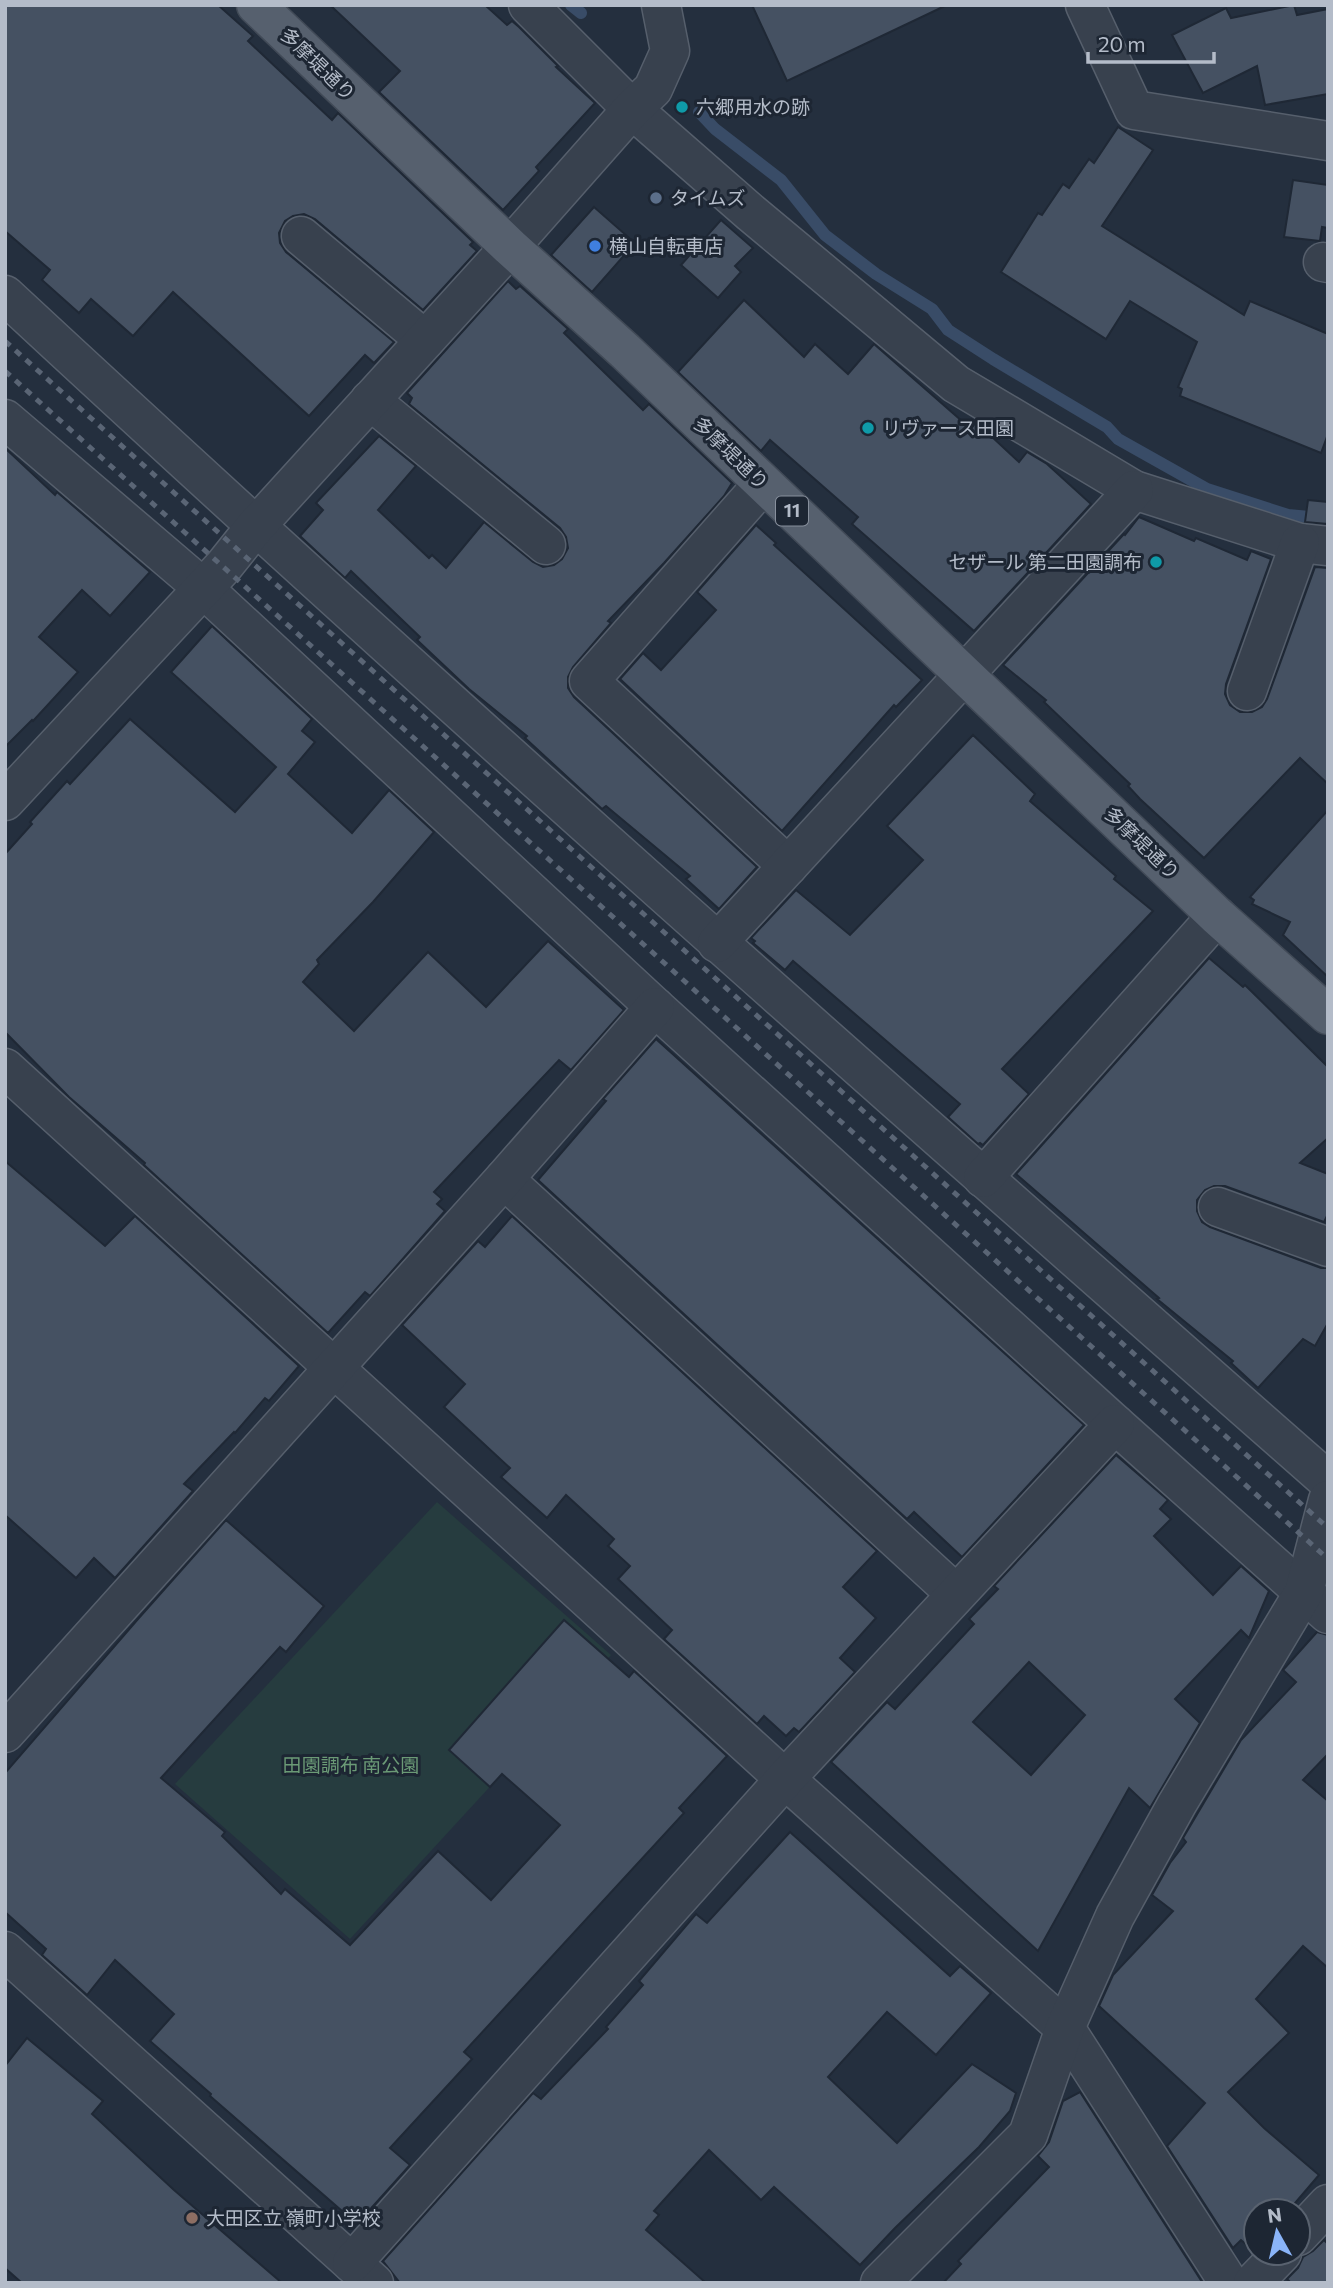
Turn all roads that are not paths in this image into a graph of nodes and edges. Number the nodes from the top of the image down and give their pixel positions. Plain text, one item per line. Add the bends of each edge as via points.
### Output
1 (256, 5) edge
2 (528, 5) edge
3 (661, 5) edge
4 (1085, 5) edge
5 (632, 109) junction
6 (1328, 141) edge
7 (301, 236) dead end
8 (510, 247) junction
9 (5, 295) edge
10 (425, 340) junction
11 (370, 400) junction
12 (5, 419) edge
13 (764, 484) junction
14 (1135, 491) junction
15 (255, 527) junction
16 (1314, 544) edge
17 (546, 545) dead end
18 (203, 588) junction
19 (965, 674) junction
20 (1247, 691) dead end
21 (5, 801) edge
22 (788, 866) junction
23 (1217, 916) junction
24 (717, 943) junction
25 (655, 1007) junction
26 (1328, 1015) edge
27 (5, 1068) edge
28 (983, 1178) junction
29 (504, 1179) junction
30 (1218, 1207) dead end
31 (1328, 1247) edge
32 (334, 1367) junction
33 (1115, 1424) junction
34 (1328, 1481) edge
35 (1328, 1500) edge
36 (956, 1594) junction
37 (1316, 1603) edge
38 (5, 1734) edge
39 (785, 1779) junction
40 (5, 1951) edge
41 (1065, 2028) junction
42 (1328, 2204) edge
43 (1312, 2221) edge
44 (1269, 2267) edge
45 (363, 2273) edge
46 (880, 2283) edge
47 (1229, 2283) edge
48 (1254, 2283) edge

1 - 8 main road, 多摩堤通り / 11
2 - 5 street
3 - 5 street via 670,51 653,89
4 - 6 street via 1134,110
5 - 8 street
5 - 14 street via 956,384
7 - 10 street
8 - 10 street
8 - 13 main road, 多摩堤通り / 11
9 - 15 street
10 - 11 street
11 - 15 street
11 - 17 street
12 - 18 street
13 - 19 main road, 多摩堤通り / 11
13 - 22 street via 589,681
14 - 16 street
14 - 19 street
15 - 18 street
15 - 24 street
16 - 20 street
18 - 21 street
18 - 25 street
19 - 22 street
19 - 23 main road, 多摩堤通り / 11
22 - 24 street
23 - 26 main road, 多摩堤通り / 11
23 - 28 street
24 - 28 street
25 - 29 street
25 - 33 street
27 - 32 street
28 - 34 street
29 - 32 street
29 - 36 street
30 - 31 street
32 - 38 street
32 - 39 street
33 - 36 street
33 - 37 street
35 - 37 street
36 - 39 street
37 - 41 street via 1177,1804 1121,1905
39 - 41 street
39 - 45 street
40 - 45 street
41 - 46 street via 1028,2135
41 - 47 street
42 - 43 street
44 - 48 street

